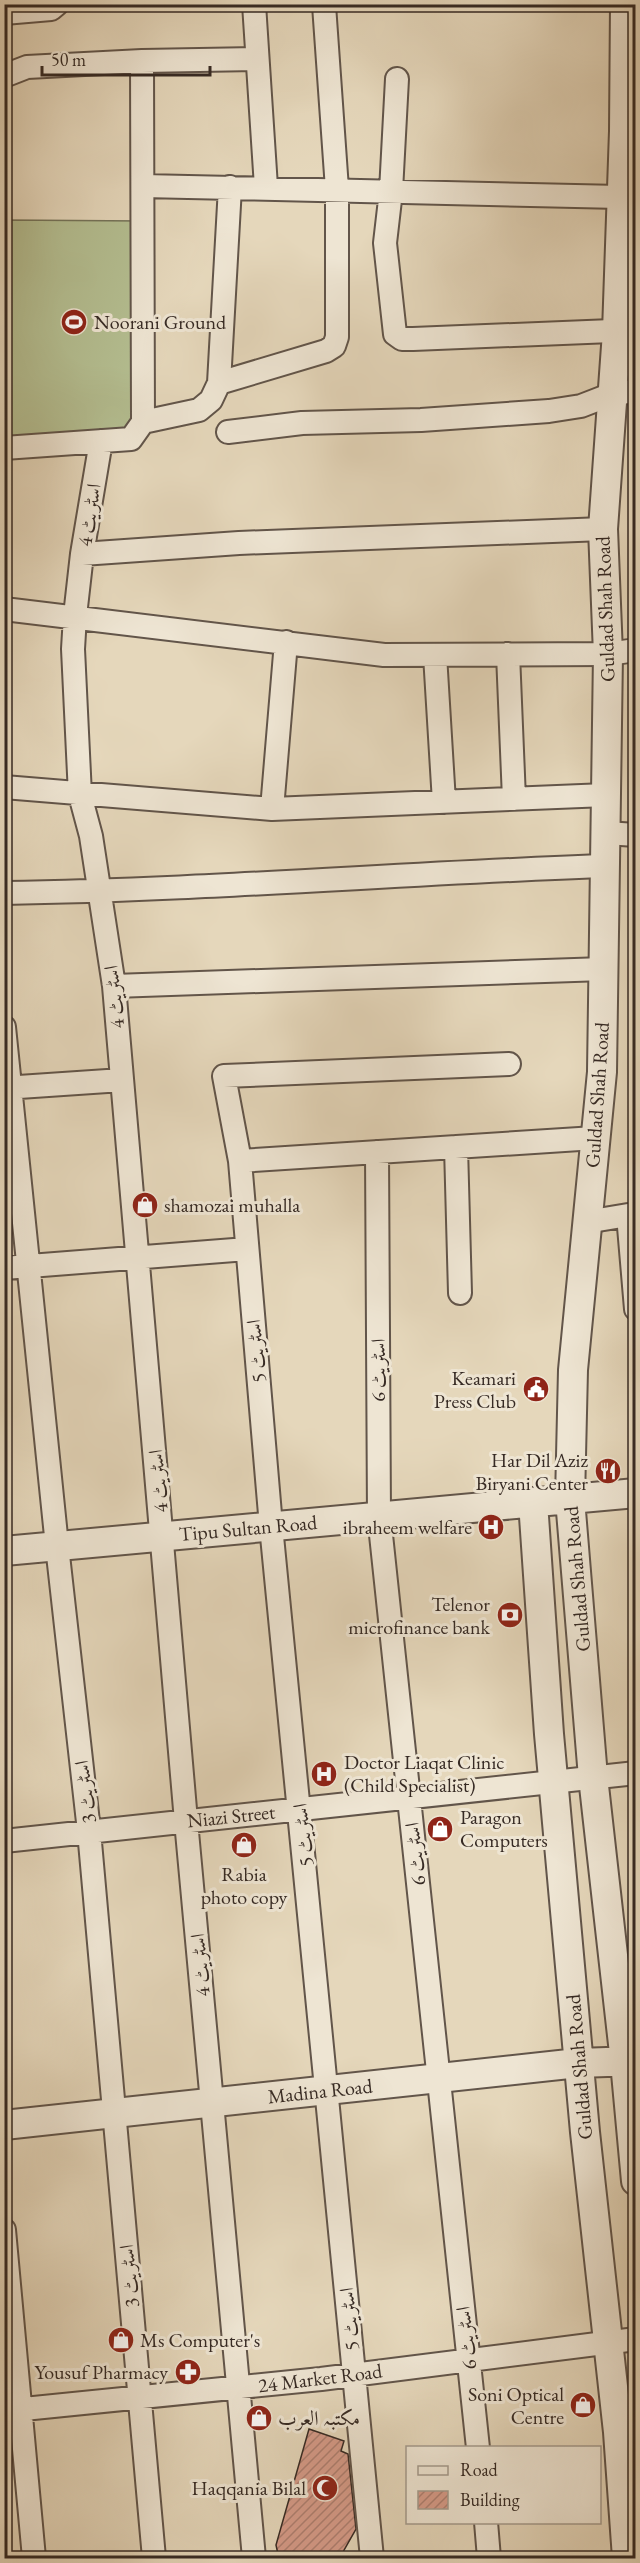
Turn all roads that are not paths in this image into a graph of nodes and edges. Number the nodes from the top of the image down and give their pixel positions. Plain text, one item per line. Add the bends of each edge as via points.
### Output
1 (57, 4) edge
2 (254, 4) edge
3 (324, 4) edge
4 (625, 4) edge
5 (4, 14) edge
6 (257, 59) junction
7 (142, 61) junction
8 (4, 76) edge
9 (397, 79) dead end
10 (630, 131) edge
11 (143, 186) junction
12 (230, 187) junction
13 (266, 187) junction
14 (336, 189) junction
15 (392, 191) junction
16 (620, 197) junction
17 (626, 331) edge
18 (219, 383) junction
19 (624, 392) edge
20 (143, 422) junction
21 (228, 432) dead end
22 (101, 441) junction
23 (4, 448) edge
24 (603, 529) junction
25 (82, 554) junction
26 (4, 609) edge
27 (75, 616) junction
28 (286, 642) junction
29 (636, 650) edge
30 (508, 654) junction
31 (608, 654) junction
32 (435, 655) junction
33 (4, 787) edge
34 (80, 795) junction
35 (606, 795) junction
36 (514, 799) junction
37 (444, 801) junction
38 (272, 809) junction
39 (606, 833) junction
40 (636, 835) edge
41 (605, 866) junction
42 (100, 892) junction
43 (4, 893) edge
44 (604, 969) junction
45 (114, 986) junction
46 (4, 1027) edge
47 (509, 1064) dead end
48 (122, 1080) junction
49 (8, 1088) edge
50 (595, 1138) junction
51 (456, 1147) junction
52 (377, 1152) junction
53 (240, 1161) junction
54 (632, 1214) edge
55 (586, 1222) junction
56 (247, 1249) junction
57 (138, 1258) junction
58 (28, 1266) junction
59 (4, 1268) edge
60 (460, 1293) dead end
61 (636, 1309) edge
62 (636, 1493) edge
63 (570, 1499) junction
64 (533, 1502) junction
65 (379, 1516) junction
66 (272, 1526) junction
67 (163, 1536) junction
68 (57, 1546) junction
69 (4, 1551) edge
70 (636, 1773) edge
71 (593, 1777) junction
72 (553, 1782) junction
73 (409, 1797) junction
74 (300, 1809) junction
75 (186, 1821) junction
76 (89, 1831) junction
77 (4, 1841) edge
78 (630, 2061) edge
79 (578, 2063) junction
80 (439, 2078) junction
81 (327, 2090) junction
82 (213, 2103) junction
83 (115, 2113) junction
84 (4, 2125) edge
85 (636, 2181) edge
86 (4, 2230) edge
87 (622, 2340) edge
88 (468, 2360) junction
89 (355, 2375) junction
90 (239, 2387) junction
91 (140, 2398) junction
92 (13, 2410) edge
93 (478, 2446) edge
94 (486, 2524) edge
95 (34, 2559) edge
96 (154, 2559) edge
97 (254, 2559) edge
98 (372, 2559) edge
99 (489, 2559) edge
100 (627, 2559) edge

1 - 5 street via 51,9
2 - 6 street
3 - 14 street
4 - 10 street, Guldad Shah Road
6 - 7 street
6 - 13 street
7 - 8 street via 27,67
7 - 11 street
9 - 15 street
10 - 16 street, Guldad Shah Road
11 - 12 street
11 - 20 street
12 - 13 street
12 - 18 street
13 - 14 street
14 - 15 street
14 - 18 street via 334,346
15 - 16 street
15 - 17 street via 385,243 393,324 395,334 402,339
16 - 17 street, Guldad Shah Road
17 - 19 street, Guldad Shah Road
18 - 20 street via 211,400 199,410
19 - 21 street via 581,406 549,411 302,423
19 - 24 street, Guldad Shah Road
20 - 22 street via 131,439
22 - 23 street
22 - 25 street, اسٹریٹ 4
24 - 25 street via 239,543
24 - 31 street, Guldad Shah Road
25 - 27 street, اسٹریٹ 4
26 - 27 street
27 - 28 street
27 - 34 street, اسٹریٹ 4
28 - 32 street via 384,655
28 - 38 street
29 - 31 street
30 - 31 street
30 - 32 street
30 - 36 street
31 - 35 street, Guldad Shah Road
32 - 37 street
33 - 34 street
34 - 38 street
34 - 42 street, اسٹریٹ 4 via 92,836
35 - 36 street
35 - 39 street, Guldad Shah Road
36 - 37 street
37 - 38 street
39 - 40 street
39 - 41 street, Guldad Shah Road
41 - 42 street
41 - 44 street, Guldad Shah Road
42 - 43 street
42 - 45 street, اسٹریٹ 4
44 - 45 street
44 - 50 street, Guldad Shah Road via 602,1072
45 - 48 street, اسٹریٹ 4
46 - 49 street, اسٹریٹ 3
47 - 53 street, اسٹریٹ 5 via 224,1076
48 - 49 street
48 - 57 street, اسٹریٹ 4
49 - 58 street, اسٹریٹ 3
50 - 51 street
50 - 55 street, Guldad Shah Road
51 - 52 street
51 - 60 street
52 - 53 street
52 - 65 street, اسٹریٹ 6
53 - 56 street, اسٹریٹ 5
54 - 55 street
54 - 61 street
55 - 63 street, Guldad Shah Road via 573,1370
56 - 57 street
56 - 66 street, اسٹریٹ 5
57 - 58 street
57 - 67 street, اسٹریٹ 4
58 - 59 street
58 - 68 street, اسٹریٹ 3
62 - 63 street, Tipu Sultan Road
63 - 64 street, Tipu Sultan Road
63 - 71 street, Guldad Shah Road
64 - 65 street, Tipu Sultan Road
64 - 72 street, Guldad Shah Road
65 - 66 street, Tipu Sultan Road
65 - 73 street, اسٹریٹ 6
66 - 67 street, Tipu Sultan Road
66 - 74 street, اسٹریٹ 5
67 - 68 street, Tipu Sultan Road
67 - 75 street, اسٹریٹ 4
68 - 69 street, Tipu Sultan Road
68 - 76 street, اسٹریٹ 3
70 - 71 street, Niazi Street
71 - 72 street, Niazi Street
71 - 78 street, Guldad Shah Road
72 - 73 street, Niazi Street
72 - 79 street, Guldad Shah Road
73 - 74 street, Niazi Street
73 - 80 street, اسٹریٹ 6
74 - 75 street, Niazi Street
74 - 81 street, اسٹریٹ 5
75 - 76 street, Niazi Street
75 - 82 street, اسٹریٹ 4
76 - 77 street, Niazi Street
76 - 83 street, اسٹریٹ 3
78 - 79 street, Madina Road
78 - 85 street, Guldad Shah Road
79 - 80 street, Madina Road
79 - 87 street, Guldad Shah Road
80 - 81 street, Madina Road
80 - 88 street, اسٹریٹ 6
81 - 82 street, Madina Road
81 - 89 street, اسٹریٹ 5
82 - 83 street, Madina Road
82 - 90 street, اسٹریٹ 4
83 - 84 street, Madina Road
83 - 91 street, اسٹریٹ 3
86 - 92 street
87 - 88 street, 24 Market Road
87 - 100 street, Guldad Shah Road via 618,2432
88 - 89 street, 24 Market Road
88 - 93 street, اسٹریٹ 6
89 - 90 street, 24 Market Road
89 - 98 street, اسٹریٹ 5
90 - 91 street, 24 Market Road
90 - 97 street, اسٹریٹ 4
91 - 92 street, 24 Market Road
91 - 96 street, اسٹریٹ 3
92 - 95 street
94 - 99 street

